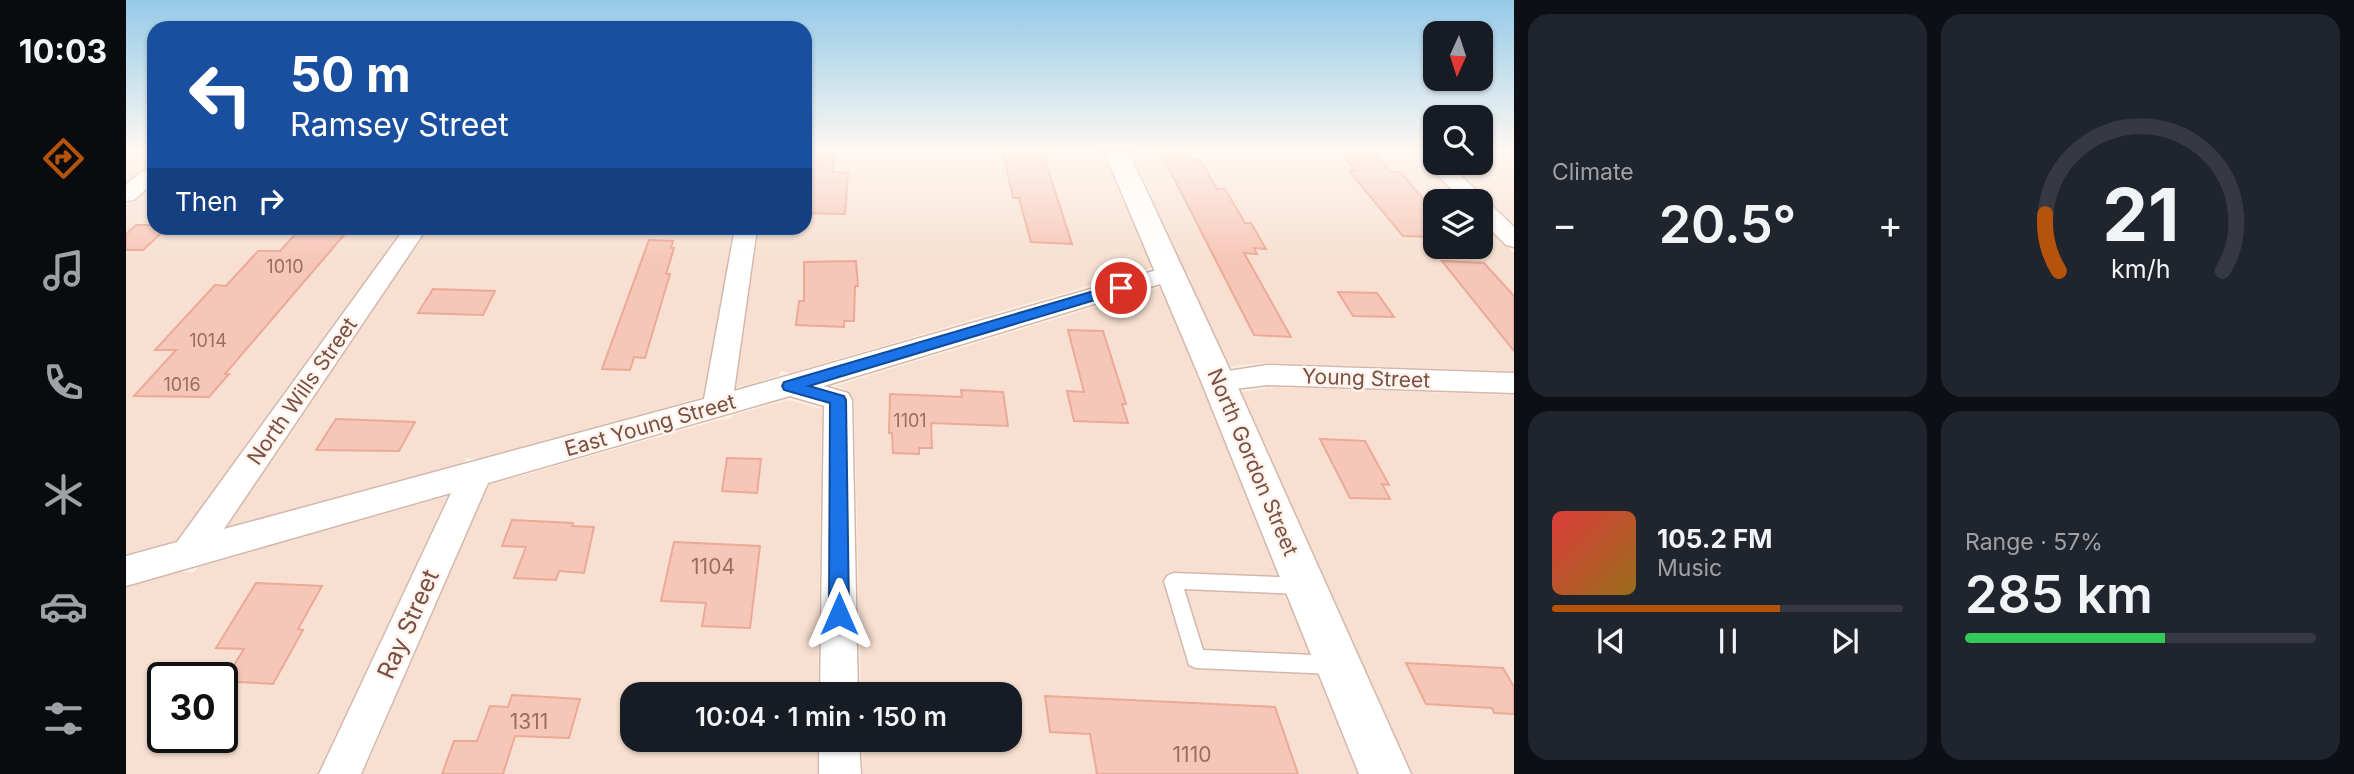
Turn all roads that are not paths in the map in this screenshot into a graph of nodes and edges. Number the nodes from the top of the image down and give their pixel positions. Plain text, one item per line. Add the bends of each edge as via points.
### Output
1 (1132, 187) edge
2 (1493, 219) edge
3 (411, 235) edge
4 (745, 235) edge
5 (1514, 240) edge
6 (1171, 273) junction
7 (1219, 381) junction
8 (1514, 383) edge
9 (790, 386) junction
10 (718, 406) junction
11 (476, 474) junction
12 (188, 554) junction
13 (126, 570) edge
14 (1306, 586) junction
15 (1339, 665) junction
16 (839, 682) edge
17 (839, 752) edge
18 (340, 774) edge
19 (839, 774) edge
20 (1385, 774) edge

1 - 6 street, North Gordon Street
2 - 5 street
3 - 12 street, North Wills Street
4 - 10 street
6 - 7 street, North Gordon Street
6 - 9 street, East Young Street
7 - 8 street, Young Street via 1267,375
7 - 14 street, North Gordon Street
9 - 10 street, East Young Street
9 - 16 street via 838,400
10 - 11 street, East Young Street
11 - 12 street, East Young Street
11 - 18 street, Ray Street
12 - 13 street, East Young Street
14 - 15 street, North Gordon Street
14 - 15 lane via 1173,582 1196,659
15 - 20 street, North Gordon Street
17 - 19 street

